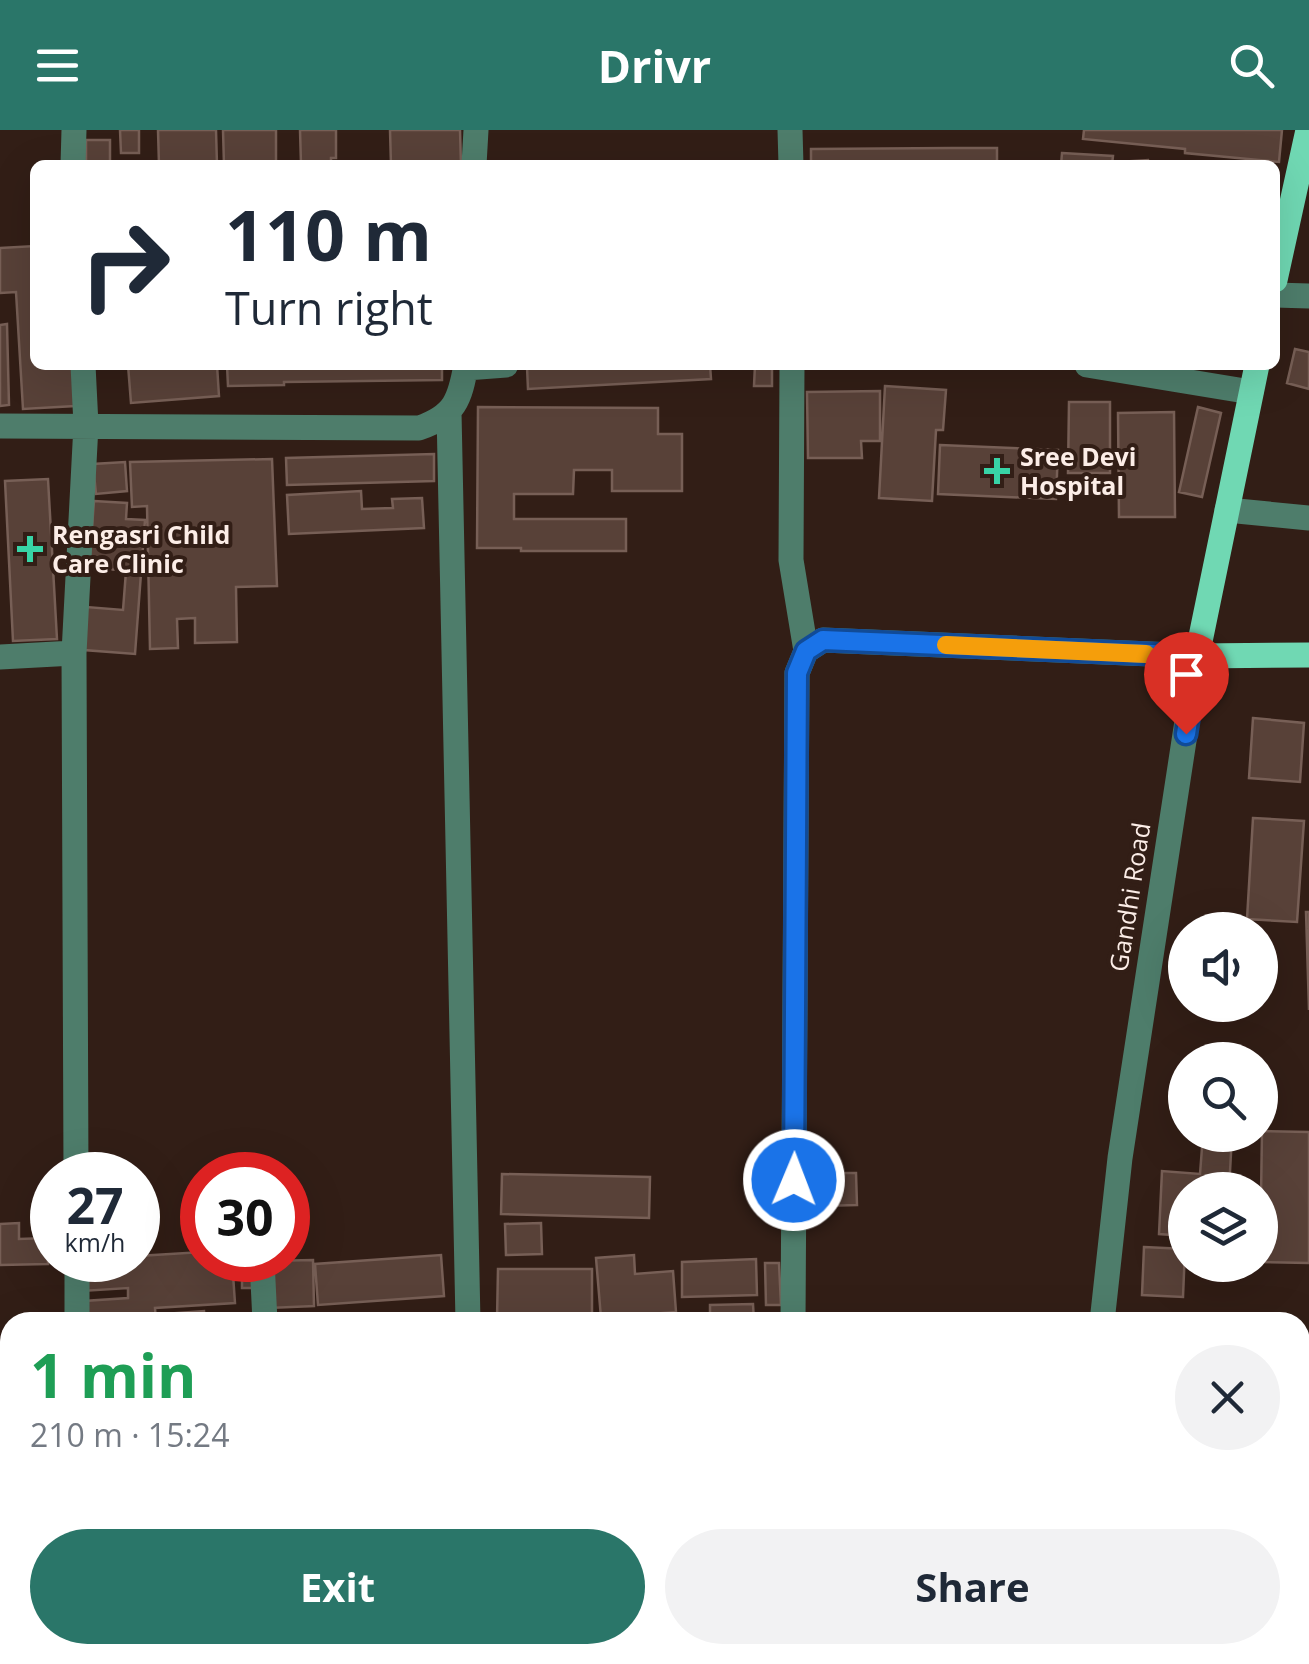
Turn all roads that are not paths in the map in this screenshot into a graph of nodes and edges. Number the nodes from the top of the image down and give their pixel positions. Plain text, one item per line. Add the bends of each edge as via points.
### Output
1 (74, 130) edge
2 (476, 130) edge
3 (790, 130) edge
4 (1308, 130) edge
5 (73, 160) edge
6 (474, 160) edge
7 (790, 160) edge
8 (1280, 257) edge
9 (1280, 294) edge
10 (1309, 296) edge
11 (83, 370) edge
12 (465, 370) edge
13 (792, 370) edge
14 (1117, 370) edge
15 (1255, 370) edge
16 (1251, 392) junction
17 (449, 412) junction
18 (86, 424) junction
19 (0, 426) edge
20 (1227, 510) junction
21 (1309, 518) edge
22 (806, 651) junction
23 (74, 652) junction
24 (1309, 654) edge
25 (1198, 656) junction
26 (0, 657) edge
27 (76, 1152) edge
28 (77, 1282) edge
29 (263, 1282) edge
30 (77, 1312) edge
31 (265, 1312) edge
32 (468, 1312) edge
33 (792, 1312) edge
34 (1103, 1312) edge

1 - 5 street
2 - 6 street
3 - 7 street
4 - 8 main road
9 - 10 street
11 - 18 street
12 - 17 street
13 - 22 street via 791,560
14 - 16 street
15 - 16 main road, Gandhi Road
16 - 20 main road, Gandhi Road
17 - 18 street via 420,428
17 - 32 street
18 - 19 street
18 - 23 street
20 - 21 street
20 - 25 main road, Gandhi Road
22 - 25 street via 823,640
22 - 33 street via 797,673
23 - 26 street
23 - 27 street
24 - 25 main road
25 - 34 street, Gandhi Road via 1120,1158
28 - 30 street
29 - 31 street

